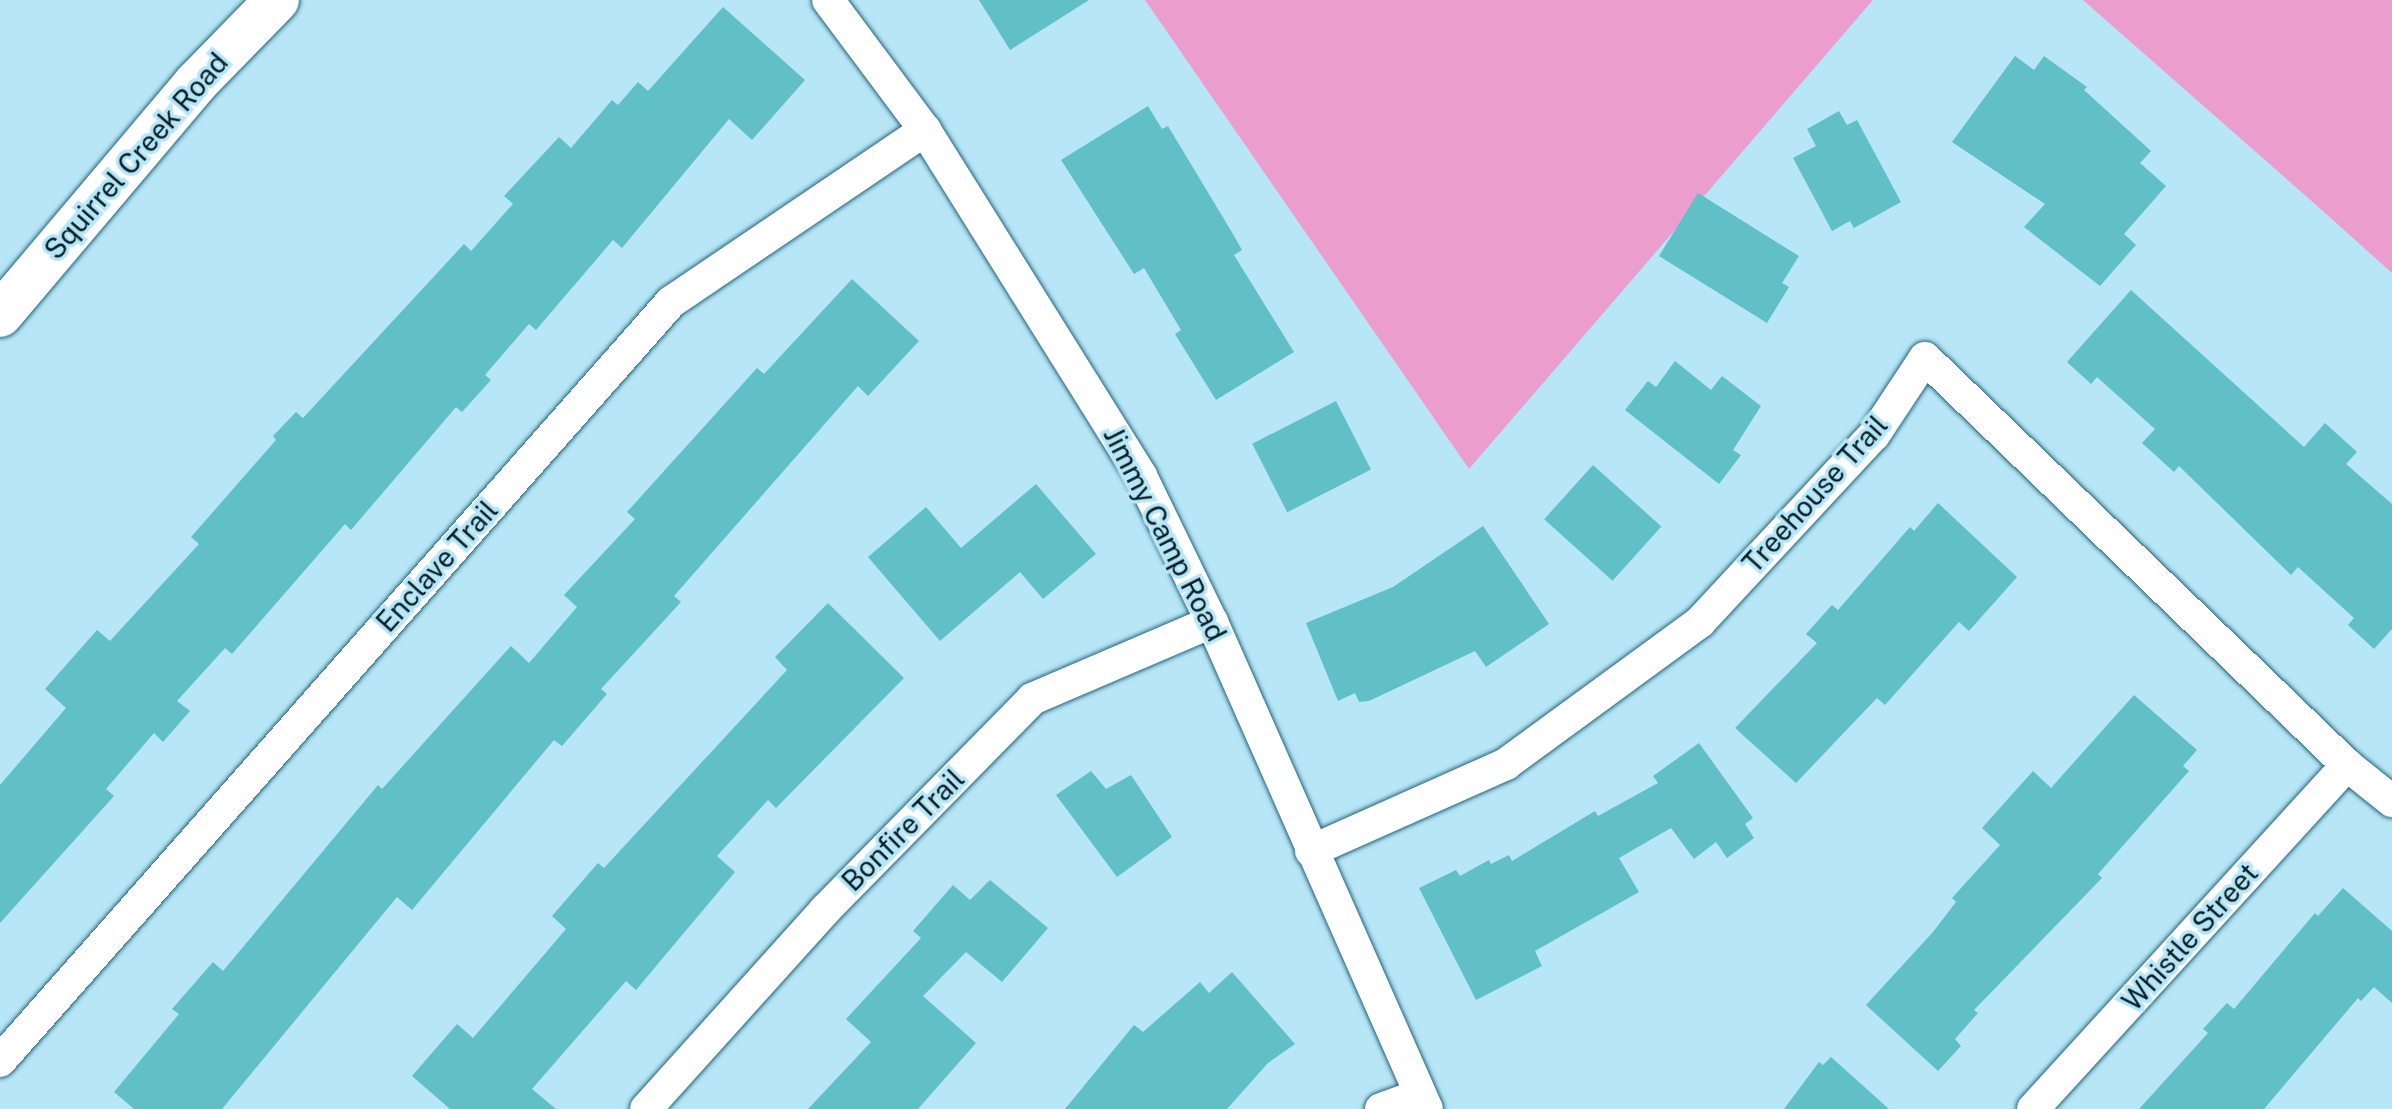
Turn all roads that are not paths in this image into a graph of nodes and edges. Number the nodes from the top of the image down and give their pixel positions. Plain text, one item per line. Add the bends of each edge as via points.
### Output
1 (277, 0) edge
2 (828, 0) edge
3 (925, 130) junction
4 (0, 315) edge
5 (1212, 622) junction
6 (2347, 765) junction
7 (2392, 801) edge
8 (1311, 851) junction
9 (0, 1061) edge
10 (1422, 1102) edge
11 (646, 1109) edge
12 (1381, 1109) edge
13 (2033, 1109) edge

1 - 4 street, Squirrel Creek Road via 196,83
2 - 3 street, Jimmy Camp Road
3 - 5 street, Jimmy Camp Road via 1141,476
3 - 9 street, Enclave Trail via 671,302
5 - 8 street, Jimmy Camp Road
5 - 11 street, Bonfire Trail via 1032,699 825,910
6 - 7 street, Treehouse Trail
6 - 8 street, Treehouse Trail via 1925,358 1874,435 1700,622 1506,764
6 - 13 street, Whistle Street
8 - 10 street, Jimmy Camp Road
10 - 12 street

